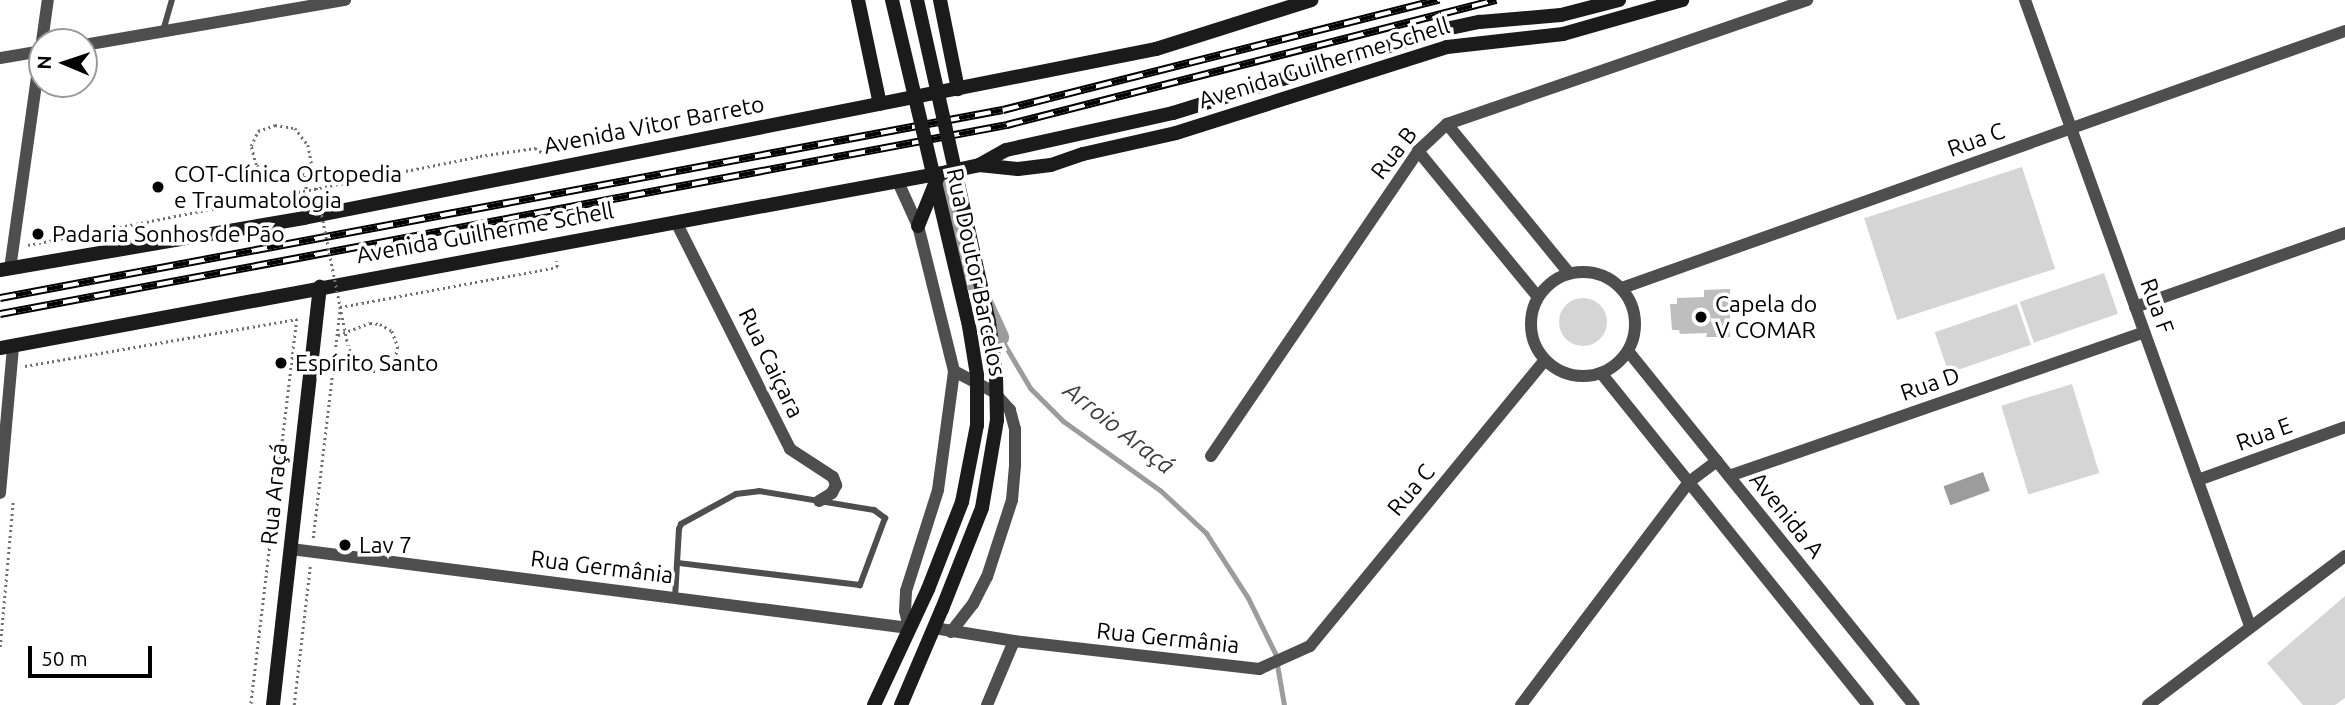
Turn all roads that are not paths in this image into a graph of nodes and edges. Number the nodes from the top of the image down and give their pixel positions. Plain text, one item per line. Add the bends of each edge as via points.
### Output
1 (48, 0) edge
2 (172, 0) edge
3 (345, 0) edge
4 (858, 0) edge
5 (892, 0) edge
6 (917, 0) edge
7 (940, 0) edge
8 (1311, 0) edge
9 (1619, 0) edge
10 (1682, 0) edge
11 (1807, 0) edge
12 (2025, 0) edge
13 (295, 4) edge
14 (44, 28) edge
15 (163, 31) junction
16 (2345, 31) edge
17 (98, 43) edge
18 (28, 53) edge
19 (0, 58) edge
20 (958, 89) junction
21 (33, 98) edge
22 (880, 104) junction
23 (1447, 124) junction
24 (2071, 128) junction
25 (1418, 151) junction
26 (979, 165) junction
27 (939, 174) junction
28 (898, 182) junction
29 (676, 222) junction
30 (918, 226) junction
31 (2345, 233) edge
32 (5, 270) edge
33 (1569, 273) junction
34 (320, 287) junction
35 (1622, 288) junction
36 (1537, 296) junction
37 (2135, 307) junction
38 (2144, 332) junction
39 (7, 347) edge
40 (1628, 351) junction
41 (1545, 360) junction
42 (954, 371) junction
43 (1601, 373) junction
44 (2345, 427) edge
45 (1211, 456) dead end
46 (1717, 461) junction
47 (1729, 476) junction
48 (2198, 480) junction
49 (1689, 482) junction
50 (0, 493) edge
51 (819, 501) junction
52 (291, 549) junction
53 (2345, 556) edge
54 (677, 563) junction
55 (675, 598) junction
56 (2250, 626) junction
57 (909, 628) junction
58 (934, 628) junction
59 (951, 632) junction
60 (1014, 641) junction
61 (1303, 648) joint
62 (273, 705) edge
63 (874, 705) edge
64 (901, 705) edge
65 (987, 705) edge
66 (1521, 705) edge
67 (1868, 705) edge
68 (1914, 705) edge
69 (2148, 705) edge

1 - 14 street
2 - 15 lane
3 - 13 street
4 - 22 main road
5 - 57 main road, Rua Doutor Barcelos, bridge via 977,375 977,425 967,482 949,539
6 - 58 main road, Rua Doutor Barcelos, bridge via 989,322 996,374 997,420 982,508
7 - 20 main road
8 - 20 main road, Avenida Vitor Barreto via 1156,49
9 - 26 main road, Avenida Guilherme Schell via 1561,15 1441,30 1173,113 998,152
10 - 26 main road, Avenida Guilherme Schell via 1563,34 1447,47 1176,133 1034,168
11 - 23 street, Rua B
12 - 24 street, Rua F
13 - 15 street
15 - 17 street
16 - 24 street, Rua C
18 - 19 street
20 - 22 main road, Avenida Vitor Barreto
21 - 32 street
22 - 32 main road, Avenida Vitor Barreto via 304,218
23 - 25 street, Rua B
23 - 33 street
24 - 35 street, Rua C
24 - 37 street, Rua F
25 - 36 street
25 - 45 street, Rua B
26 - 27 main road, Avenida Guilherme Schell
27 - 28 main road, Avenida Guilherme Schell
27 - 30 main road
28 - 29 main road, Avenida Guilherme Schell
28 - 30 street
29 - 34 main road, Avenida Guilherme Schell
29 - 51 street, Rua Caiçara via 790,449 833,477 832,493
30 - 42 street
31 - 37 street
33 - 35 street via 1597,273
33 - 36 street
34 - 39 main road, Avenida Guilherme Schell
34 - 52 main road, Rua Araçá
35 - 40 street via 1636,319
36 - 41 street via 1532,334
37 - 38 street, Rua F
38 - 47 street, Rua D
38 - 48 street, Rua F
39 - 50 street
40 - 43 street
40 - 46 street, Avenida A
41 - 43 street via 1572,375
41 - 61 street, Rua C
42 - 57 street via 938,490 906,591
42 - 59 street via 994,392 1010,410 1015,465 1012,500 986,577 973,604
43 - 49 street
44 - 48 street, Rua E
46 - 47 street, Avenida A
46 - 49 street
47 - 68 street, Avenida A
48 - 56 street, Rua F
49 - 66 street
49 - 67 street
51 - 54 lane via 759,491 736,494 681,524
51 - 54 lane via 874,510 885,518 860,585
52 - 55 street, Rua Germânia
52 - 62 main road, Rua Araçá
53 - 56 street
54 - 55 lane
55 - 57 street, Rua Germânia
56 - 69 street
57 - 63 main road, Rua Doutor Barcelos
58 - 59 street, Rua Germânia
58 - 64 main road, Rua Doutor Barcelos
59 - 60 street, Rua Germânia
60 - 61 street, Rua Germânia via 1259,668
60 - 65 street

